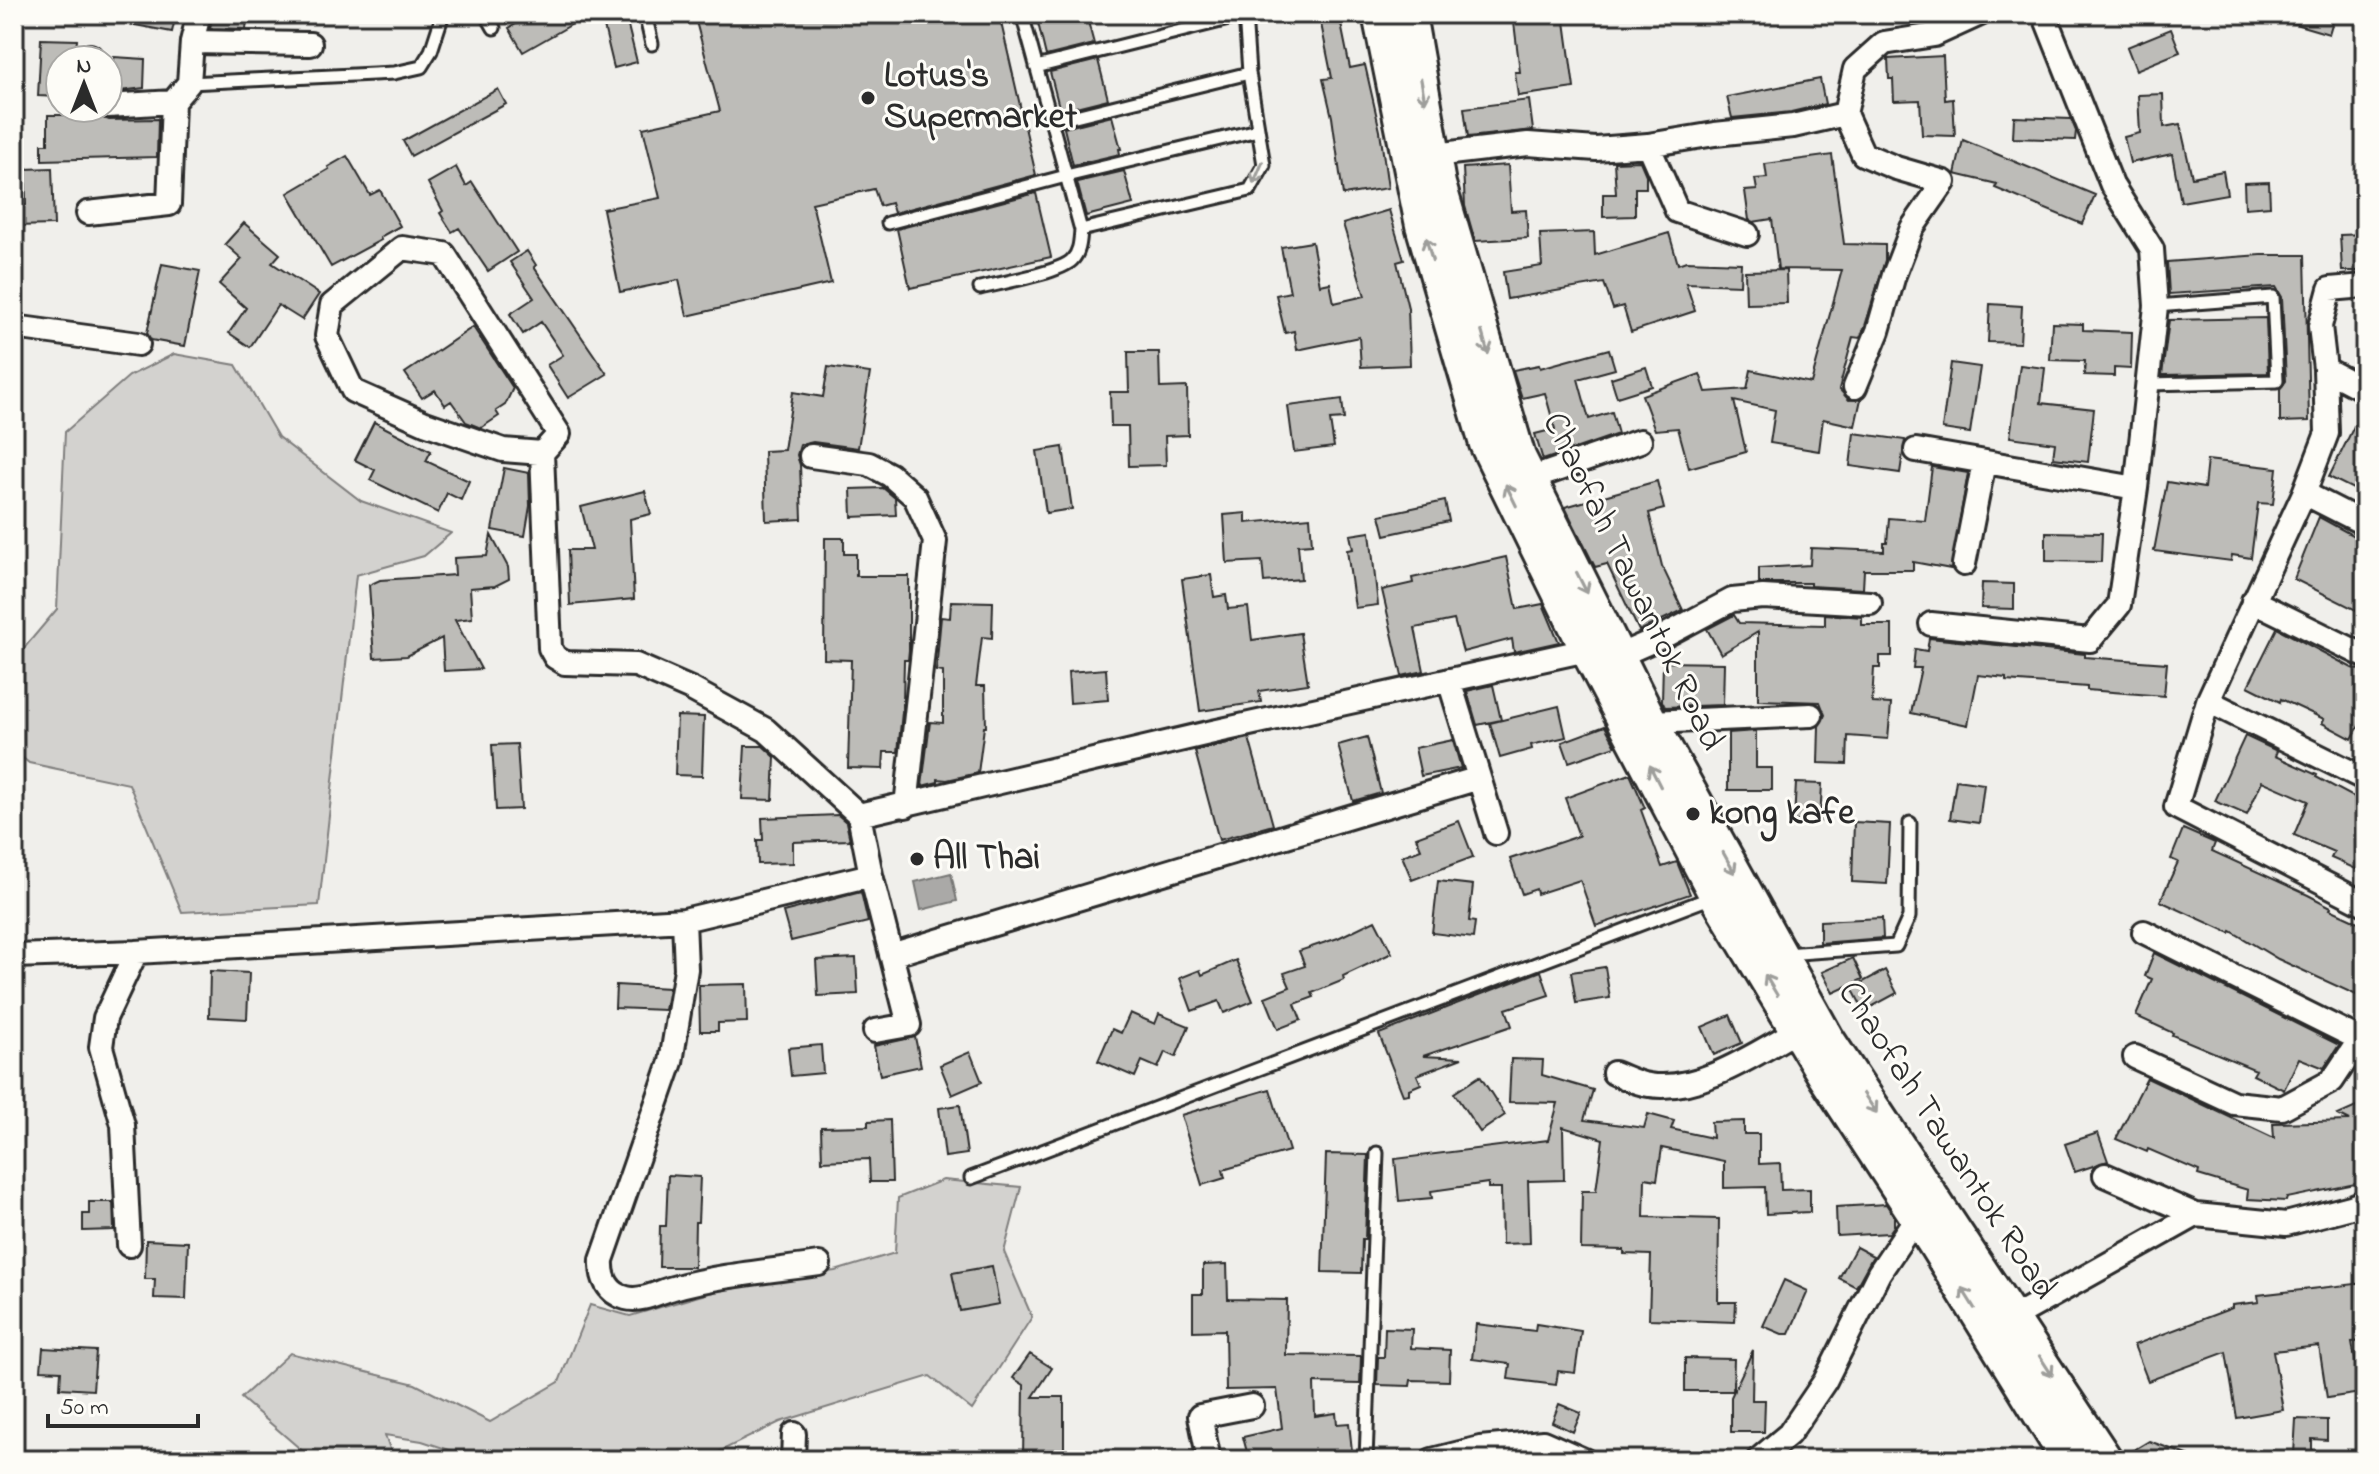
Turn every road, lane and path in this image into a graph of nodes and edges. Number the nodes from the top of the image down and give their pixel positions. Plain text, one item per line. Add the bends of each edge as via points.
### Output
1 (199, 14) edge
2 (443, 14) edge
3 (486, 14) edge
4 (645, 14) edge
5 (1022, 14) edge
6 (1245, 14) edge
7 (1379, 14) edge
8 (1409, 14) edge
9 (1980, 14) edge
10 (2044, 14) edge
11 (494, 28) dead end
12 (192, 42) junction
13 (310, 44) dead end
14 (652, 44) dead end
15 (1036, 67) junction
16 (1249, 73) junction
17 (189, 83) junction
18 (173, 102) junction
19 (124, 105) edge
20 (1845, 114) junction
21 (1051, 122) junction
22 (1258, 130) junction
23 (1648, 145) junction
24 (1434, 155) junction
25 (1066, 176) junction
26 (88, 213) dead end
27 (888, 223) dead end
28 (1081, 230) junction
29 (1747, 234) dead end
30 (2365, 286) edge
31 (980, 288) dead end
32 (2156, 306) junction
33 (14, 327) edge
34 (138, 344) dead end
35 (2325, 369) junction
36 (2149, 384) junction
37 (1855, 387) dead end
38 (2365, 390) edge
39 (1640, 441) dead end
40 (1916, 450) dead end
41 (542, 453) junction
42 (811, 456) dead end
43 (1984, 462) junction
44 (1530, 479) junction
45 (2136, 488) junction
46 (2304, 493) junction
47 (2365, 524) edge
48 (1964, 564) dead end
49 (2253, 601) junction
50 (1870, 603) dead end
51 (1931, 624) dead end
52 (1602, 653) junction
53 (2365, 656) edge
54 (1449, 680) junction
55 (2208, 701) junction
56 (1811, 715) dead end
57 (1651, 722) junction
58 (1479, 778) junction
59 (2365, 779) edge
60 (906, 806) junction
61 (859, 815) junction
62 (1910, 823) dead end
63 (1496, 833) dead end
64 (871, 875) junction
65 (1716, 896) junction
66 (2365, 904) edge
67 (684, 920) junction
68 (2144, 932) dead end
69 (136, 952) junction
70 (891, 955) junction
71 (1780, 955) junction
72 (14, 956) edge
73 (1798, 1030) junction
74 (875, 1031) dead end
75 (2362, 1041) edge
76 (2135, 1057) dead end
77 (1614, 1073) dead end
78 (1377, 1153) dead end
79 (2105, 1175) dead end
80 (971, 1178) dead end
81 (2365, 1201) edge
82 (2196, 1215) junction
83 (1916, 1218) junction
84 (129, 1245) dead end
85 (819, 1264) dead end
86 (2014, 1317) junction
87 (1252, 1406) dead end
88 (794, 1434) dead end
89 (793, 1460) edge
90 (1209, 1460) edge
91 (1366, 1460) edge
92 (1432, 1460) edge
93 (1584, 1460) edge
94 (1758, 1460) edge
95 (2068, 1460) edge
96 (2106, 1460) edge

1 - 12 street
2 - 17 lane via 421,67 394,73
3 - 11 lane
4 - 14 lane
5 - 15 lane
6 - 15 lane
6 - 16 lane
52 -> 7 main road, Chaofah Tawantok Road via 1486,444 1422,225
8 -> 24 main road, Chaofah Tawantok Road
9 - 20 street via 1934,35 1884,43 1855,69
10 - 32 street via 2112,185 2152,249
12 - 13 street
12 - 17 street
15 - 21 lane
16 - 21 lane
16 - 22 lane
17 - 18 street
18 - 19 street
18 - 26 street via 169,204
20 - 23 street
20 - 37 street via 1863,154 1944,182 1912,228
21 - 25 lane
22 - 25 lane
22 -> 28 lane via 1264,165 1250,190
23 - 24 street via 1596,149 1528,144
23 - 29 street via 1677,211
24 -> 44 main road, Chaofah Tawantok Road via 1519,457
25 - 27 lane
25 - 28 lane
28 - 31 lane via 1078,251 1064,267
30 - 35 street via 2330,289 2320,326
32 - 36 street
32 - 36 lane via 2273,297 2277,381
33 - 34 street
35 - 38 street
35 - 46 street via 2327,433
36 - 45 street
39 - 44 street
40 - 43 street
41 - 41 street via 559,434 444,254 402,248 332,305 327,336 353,391 503,450
41 - 61 street via 550,648 555,657 565,663 636,665 691,689 766,730
42 - 60 street via 869,464 890,475 915,497 935,541
43 - 45 street
43 - 48 street
44 -> 52 main road, Chaofah Tawantok Road
45 - 51 street via 2119,605 2090,640
46 - 47 street
46 - 49 street
49 - 53 street
49 - 55 street
50 - 52 street via 1732,600 1668,634
52 - 54 street
52 - 57 main road, Chaofah Tawantok Road
65 -> 52 main road, Chaofah Tawantok Road
54 - 58 street
54 - 60 street
55 - 59 street
55 - 66 street via 2176,807
56 - 57 street
57 -> 71 main road, Chaofah Tawantok Road
58 - 63 street
58 - 70 street
60 - 61 street
61 - 64 street
62 - 71 lane via 1909,917 1896,946
64 - 67 street
64 - 70 street
73 -> 65 main road, Chaofah Tawantok Road
65 - 80 lane
67 - 69 street
67 - 85 street via 686,969 671,1062 601,1274 608,1287 629,1299 693,1283
68 - 75 street
69 - 72 street
69 - 84 street via 105,1018 101,1047 123,1125
70 - 74 street via 909,1025
71 -> 86 main road, Chaofah Tawantok Road via 1827,1038
73 - 77 street via 1716,1075 1679,1084 1650,1085
73 - 83 main road, Chaofah Tawantok Road
75 - 76 street via 2332,1081 2282,1108 2234,1103
78 - 91 lane
79 - 82 street
81 - 82 street via 2286,1224
82 - 86 street
83 - 94 street via 1879,1273 1825,1381 1789,1434
95 -> 83 main road, Chaofah Tawantok Road
86 -> 96 main road, Chaofah Tawantok Road
87 - 90 street via 1200,1416
88 - 89 street
92 - 93 street via 1480,1448 1543,1442

